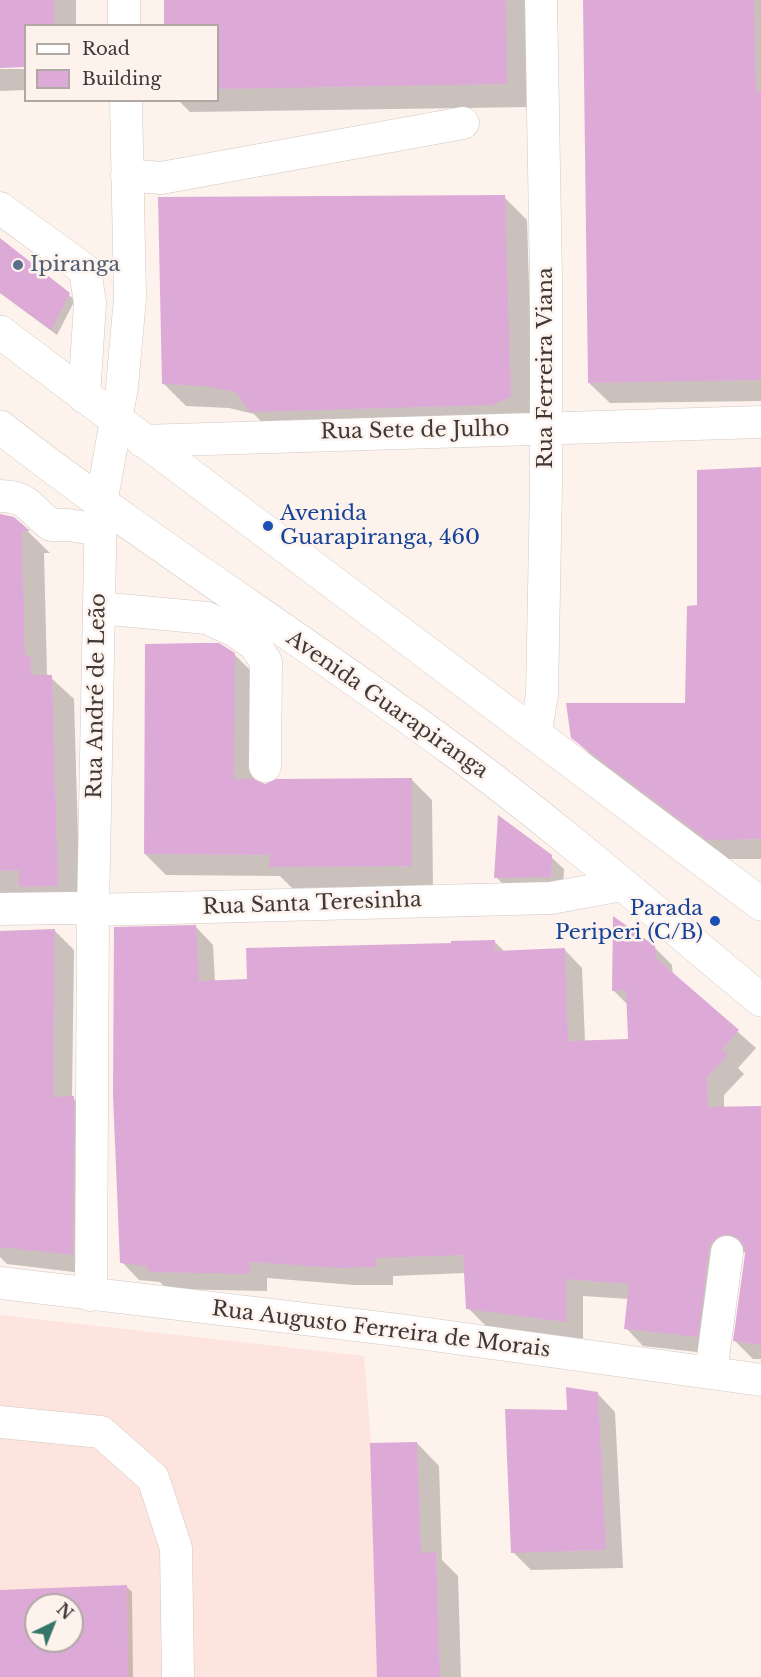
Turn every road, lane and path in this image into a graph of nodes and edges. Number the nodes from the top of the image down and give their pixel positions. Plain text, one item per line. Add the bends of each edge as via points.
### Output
1 (124, 0) edge
2 (541, 0) edge
3 (124, 24) edge
4 (126, 102) edge
5 (463, 123) dead end
6 (127, 175) junction
7 (0, 208) edge
8 (128, 248) junction
9 (85, 270) junction
10 (0, 332) edge
11 (84, 397) junction
12 (116, 421) junction
13 (761, 422) edge
14 (544, 428) junction
15 (5, 436) edge
16 (142, 441) junction
17 (0, 496) edge
18 (101, 517) junction
19 (99, 608) junction
20 (536, 735) junction
21 (265, 766) dead end
22 (622, 885) junction
23 (758, 900) edge
24 (0, 909) edge
25 (93, 910) junction
26 (761, 1000) edge
27 (727, 1252) dead end
28 (0, 1283) edge
29 (91, 1294) junction
30 (711, 1373) junction
31 (761, 1380) edge
32 (0, 1422) edge
33 (178, 1677) edge

1 - 3 street
2 - 14 street, Rua Ferreira Viana via 546,279
4 - 6 street, Rua André de Leão
5 - 6 street via 161,178
6 - 8 street, Rua André de Leão
7 - 9 street
8 - 9 street
8 - 12 street, Rua André de Leão via 130,298
9 - 11 street via 90,303
10 - 11 main road
11 - 12 main road
12 - 16 main road
12 - 18 street, Rua André de Leão
13 - 14 street, Rua Sete de Julho
14 - 16 street, Rua Sete de Julho
14 - 20 street, Rua Ferreira Viana via 542,695
15 - 18 main road, Avenida Guarapiranga
16 - 20 main road
17 - 18 street via 16,496 51,525
18 - 19 street, Rua André de Leão
18 - 22 main road, Avenida Guarapiranga via 448,746
19 - 21 street via 207,618 255,645 266,662
19 - 25 street, Rua André de Leão
20 - 23 main road
22 - 25 street, Rua Santa Teresinha via 551,898
22 - 26 main road, Avenida Guarapiranga
24 - 25 street, Rua Santa Teresinha
25 - 29 street, Rua André de Leão
27 - 30 street
28 - 29 street, Rua Augusto Ferreira de Morais
29 - 30 street, Rua Augusto Ferreira de Morais via 398,1330
30 - 31 street, Rua Augusto Ferreira de Morais
32 - 33 street via 101,1432 153,1478 176,1548

